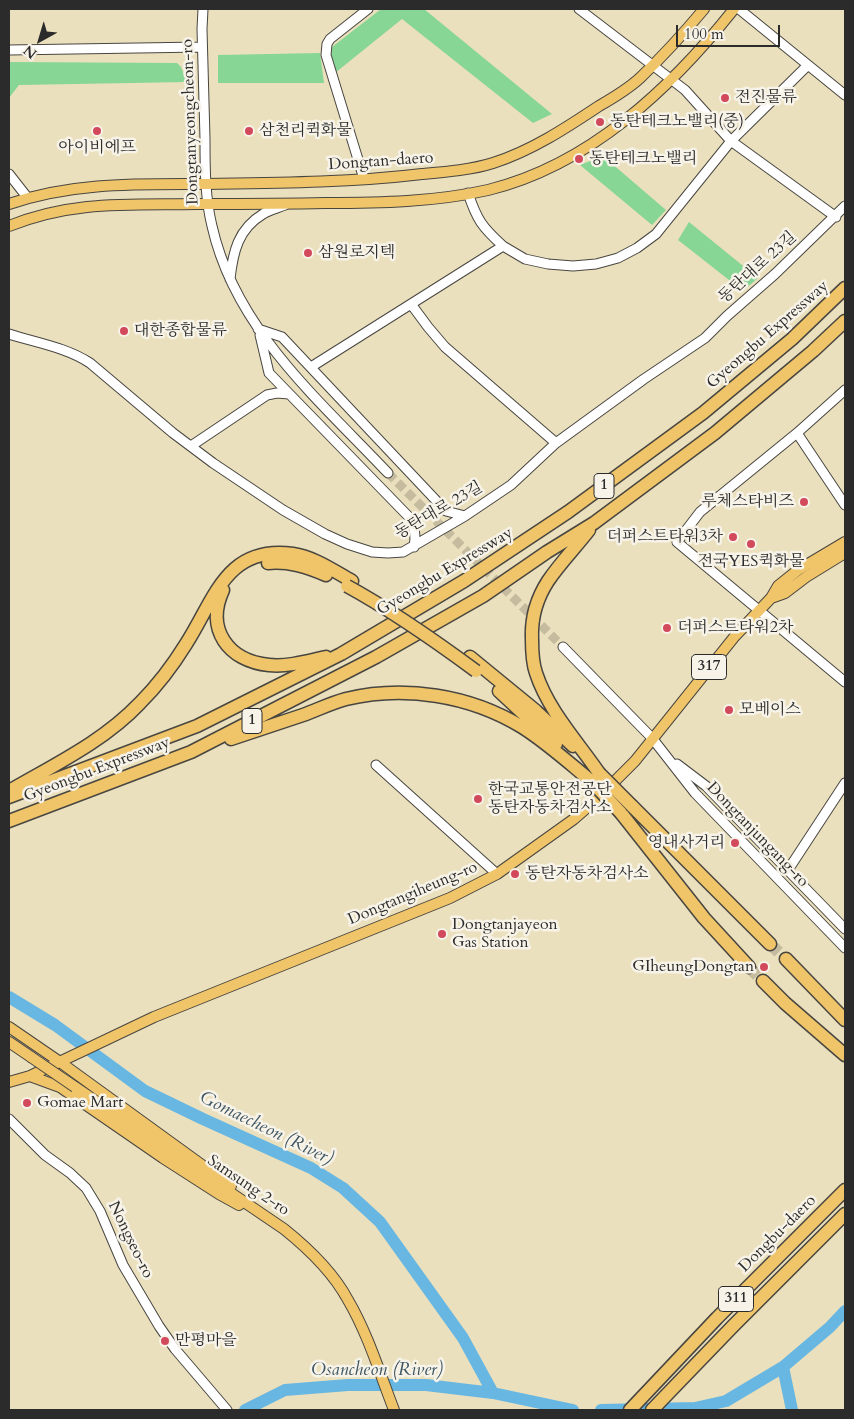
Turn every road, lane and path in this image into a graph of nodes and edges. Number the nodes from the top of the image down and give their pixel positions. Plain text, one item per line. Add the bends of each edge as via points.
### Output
1 (203, 9) edge
2 (368, 9) edge
3 (579, 9) edge
4 (704, 9) edge
5 (734, 9) edge
6 (739, 9) edge
7 (202, 47) junction
8 (9, 50) edge
9 (653, 64) junction
10 (808, 65) junction
11 (672, 79) junction
12 (845, 95) edge
13 (731, 140) junction
14 (9, 174) edge
15 (364, 179) junction
16 (206, 184) junction
17 (468, 194) junction
18 (27, 197) junction
19 (9, 204) edge
20 (208, 204) junction
21 (288, 204) junction
22 (845, 206) edge
23 (836, 217) junction
24 (9, 226) edge
25 (503, 246) junction
26 (230, 281) junction
27 (845, 288) edge
28 (411, 304) junction
29 (845, 321) edge
30 (258, 329) junction
31 (9, 334) edge
32 (311, 367) junction
33 (269, 373) junction
34 (845, 390) edge
35 (289, 394) junction
36 (267, 395) junction
37 (797, 433) junction
38 (556, 443) junction
39 (191, 446) junction
40 (388, 473) tunnel mouth
41 (845, 506) edge
42 (465, 516) junction
43 (594, 523) junction
44 (845, 542) edge
45 (414, 547) junction
46 (845, 553) edge
47 (349, 583) junction
48 (771, 598) junction
49 (759, 611) junction
50 (563, 647) tunnel mouth
51 (341, 654) junction
52 (845, 682) edge
53 (652, 738) junction
54 (191, 752) junction
55 (667, 757) junction
56 (376, 765) dead end
57 (595, 777) junction
58 (845, 783) edge
59 (9, 791) edge
60 (9, 797) edge
61 (9, 822) edge
62 (788, 870) junction
63 (497, 874) junction
64 (845, 929) edge
65 (770, 944) tunnel mouth
66 (845, 948) edge
67 (786, 960) tunnel mouth
68 (749, 967) tunnel mouth
69 (763, 981) tunnel mouth
70 (845, 1020) edge
71 (9, 1027) edge
72 (9, 1042) edge
73 (845, 1055) edge
74 (64, 1060) junction
75 (30, 1076) junction
76 (9, 1082) edge
77 (9, 1120) edge
78 (845, 1190) edge
79 (845, 1214) edge
80 (284, 1229) junction
81 (227, 1410) edge
82 (394, 1410) edge
83 (630, 1410) edge
84 (652, 1410) edge

1 - 7 street, Dongtanyeongcheon-ro
2 - 15 street via 330,39 326,49
3 - 9 street
4 - 9 main road, Dongtan-daero
5 - 11 main road
6 - 10 street
7 - 8 street
7 - 16 street, Dongtanyeongcheon-ro
9 - 11 street
9 - 15 main road, Dongtan-daero via 606,102 517,155 491,164 449,171
10 - 12 street
10 - 13 street
11 - 13 street
11 - 17 main road via 616,128 559,163 532,176
13 - 23 street
13 - 25 street via 656,234 618,258 573,266 548,264 525,259
14 - 18 street
15 - 16 main road, Dongtan-daero
16 - 18 main road, Dongtan-daero via 102,185
16 - 20 street, Dongtanyeongcheon-ro
17 - 21 main road via 406,202
17 - 25 street via 477,218
18 - 19 main road, Dongtan-daero
20 - 21 main road
20 - 24 main road via 97,205 43,214
20 - 26 street, Dongtanyeongcheon-ro via 211,226
21 - 26 street via 262,214 240,236 232,260
22 - 23 street, 동탄대로 23길
23 - 38 street, 동탄대로 23길 via 705,338
25 - 28 street
26 - 30 street, Dongtanyeongcheon-ro
27 - 51 highway, Gyeongbu Expressway / 1 via 792,339 703,413 568,512 464,581
28 - 32 street
28 - 38 street via 445,347
29 - 43 highway, Gyeongbu Expressway / 1 via 715,434
30 - 32 street via 282,336
30 - 33 street
30 - 40 street, Dongtanyeongcheon-ro via 281,360
31 - 39 street, 동탄대로 23길 via 77,355
32 - 42 street via 446,511
33 - 35 street
33 - 36 street
34 - 37 street
35 - 36 street
35 - 45 street via 408,517 414,527
36 - 39 street
37 - 41 street
37 - 49 street via 700,512 677,542
38 - 42 street, 동탄대로 23길 via 511,485
39 - 45 street, 동탄대로 23길 via 283,510 332,537 372,552 388,554
42 - 45 street, 동탄대로 23길
43 - 54 highway, Gyeongbu Expressway / 1 via 483,596 376,658
43 - 57 highway via 548,581 535,609 531,632 533,664 544,694
44 - 48 main road, Dongtangiheung-ro / 317 via 798,570 778,586
46 - 48 main road, Dongtangiheung-ro / 317 via 785,593
47 - 51 highway via 294,564 263,564 247,568 223,589 216,616 226,645 249,662 271,666
47 - 57 highway, bridge via 428,634
47 - 57 highway via 432,630 470,658 536,711
47 - 59 highway via 313,560 294,554 263,556 234,568 222,581 173,663 117,726
48 - 49 main road, Dongtangiheung-ro / 317
49 - 52 street
49 - 53 main road, Dongtangiheung-ro / 317
50 - 53 street
51 - 60 highway, Gyeongbu Expressway / 1 via 188,730
53 - 55 street, Dongtanjungang-ro
53 - 63 main road, Dongtangiheung-ro / 317 via 635,761 574,819
54 - 57 highway via 344,699 382,692 405,692 490,710 522,727
54 - 61 highway, Gyeongbu Expressway / 1
55 - 62 street via 706,786
55 - 66 street, Dongtanjungang-ro via 695,793
56 - 63 street
57 - 65 highway, bridge via 632,806
57 - 68 highway, bridge via 704,918
58 - 62 street
62 - 64 street
63 - 74 main road, Dongtangiheung-ro / 317 via 450,898 163,1014
67 - 70 highway
69 - 73 highway
71 - 74 main road
72 - 80 main road, Samsung 2-ro, bridge
74 - 75 main road, Dongtangiheung-ro / 317
74 - 80 main road via 216,1173
75 - 76 main road, Dongtangiheung-ro / 317
75 - 80 main road via 60,1087 219,1194
77 - 81 street, Nongseo-ro via 86,1188 100,1211 123,1265 159,1326 175,1350
78 - 83 highway, Dongbu-daero / 311
79 - 84 highway, Dongbu-daero / 311
80 - 82 main road, Samsung 2-ro via 315,1256 348,1300

